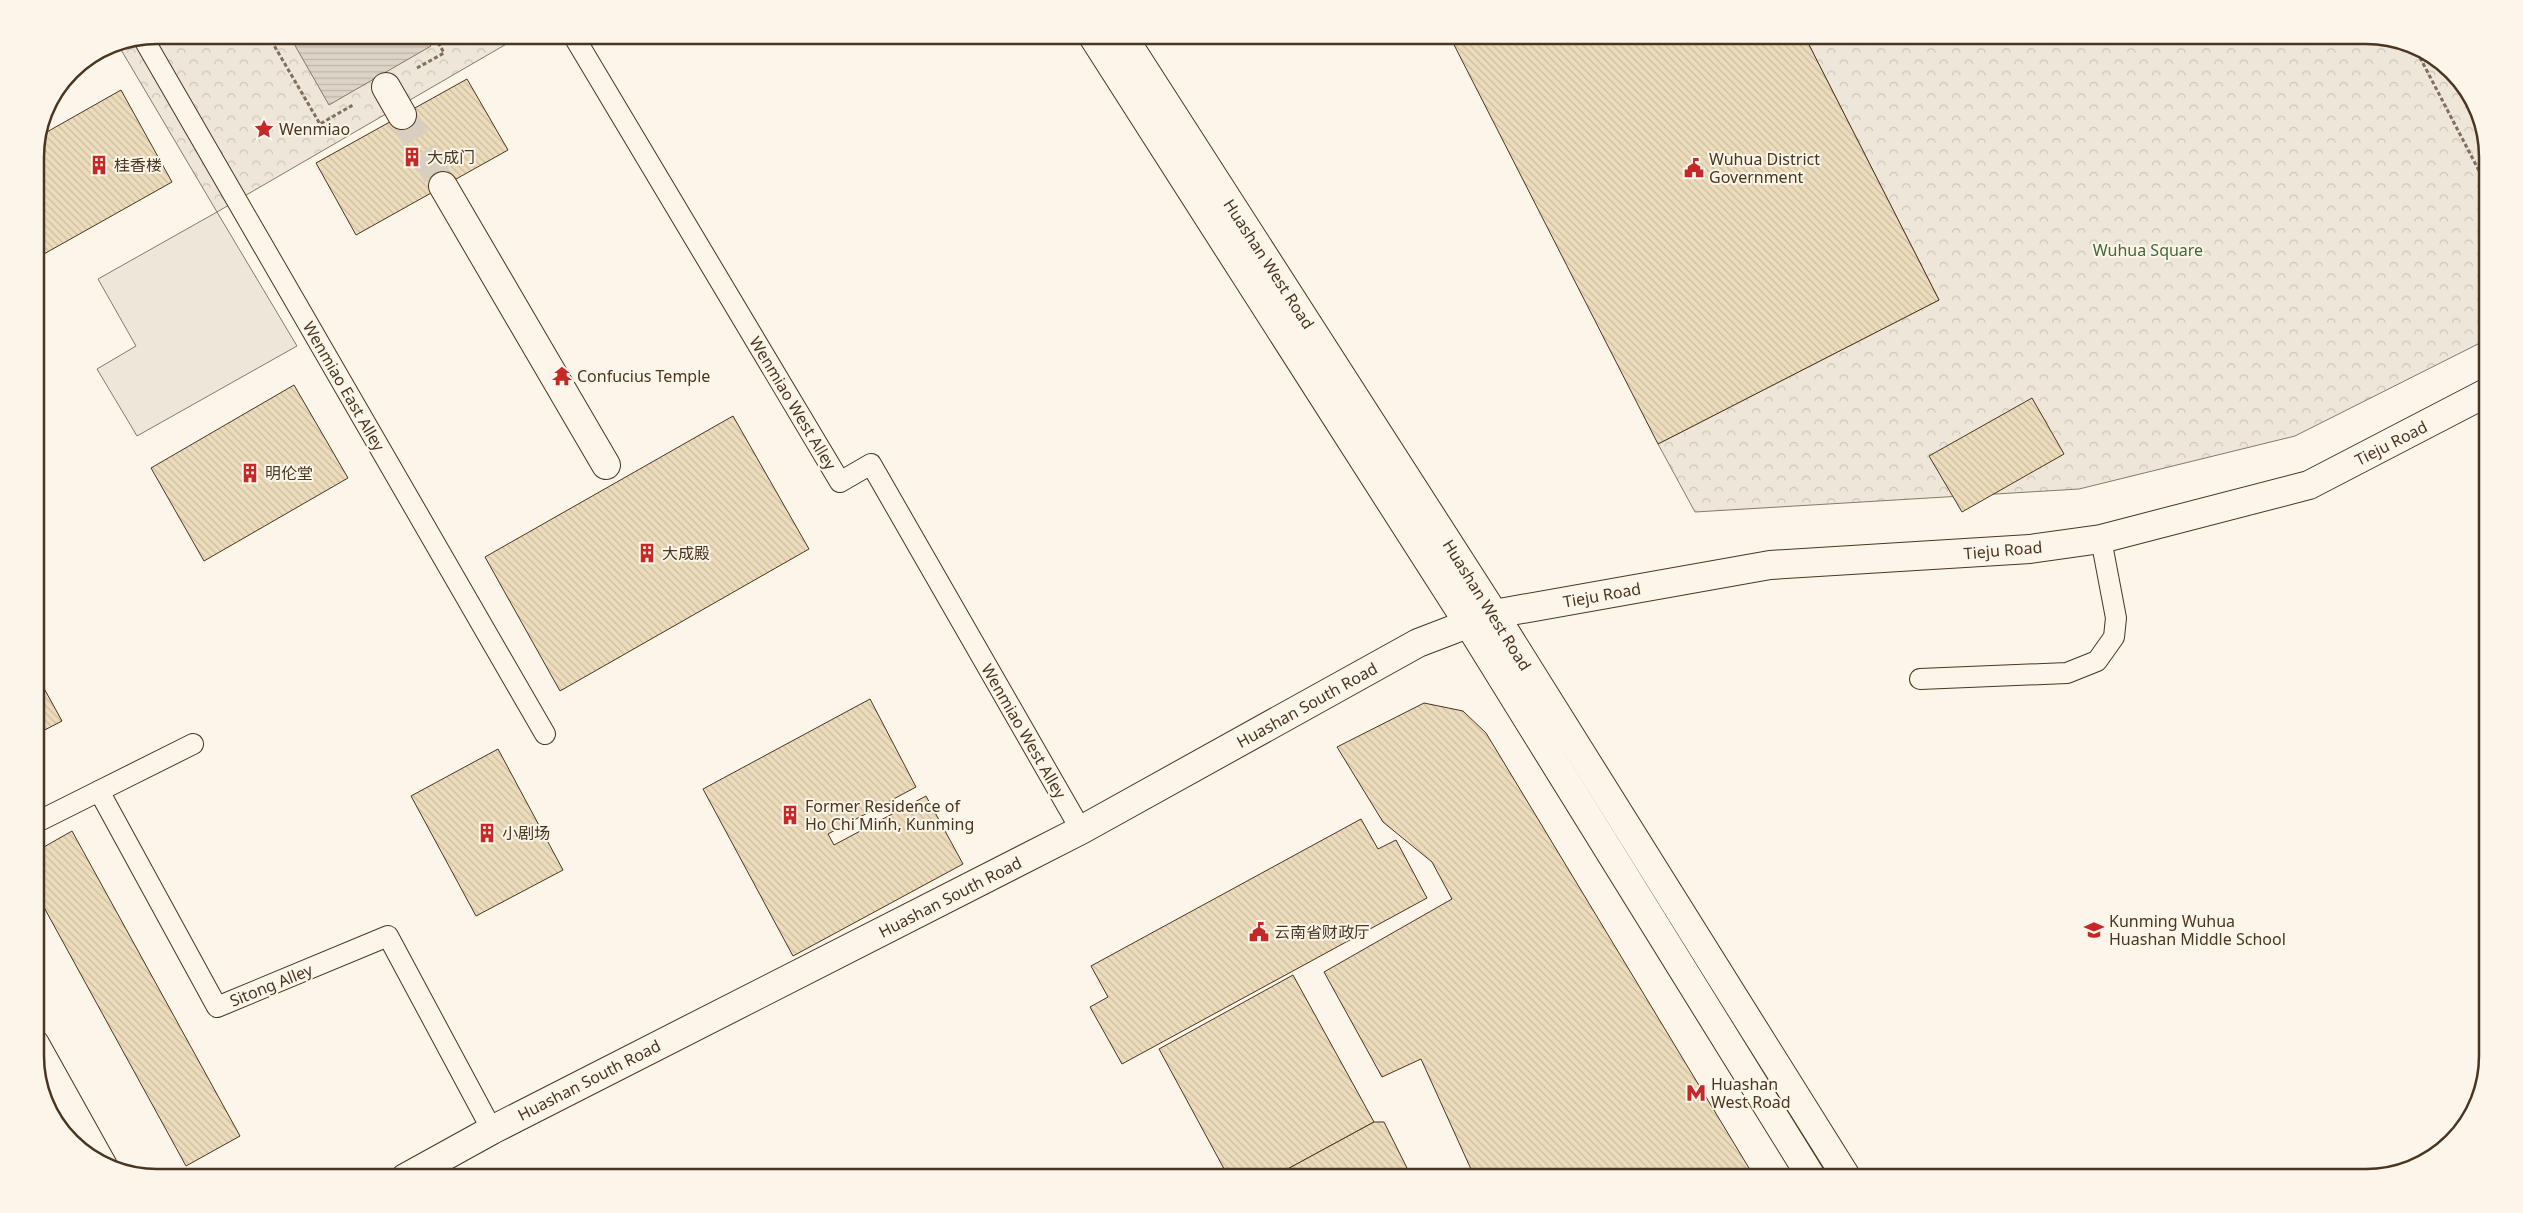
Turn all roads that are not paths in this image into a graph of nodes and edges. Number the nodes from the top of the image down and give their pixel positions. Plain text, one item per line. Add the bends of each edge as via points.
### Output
1 (147, 44) edge
2 (578, 44) edge
3 (1098, 44) edge
4 (1128, 44) edge
5 (386, 87) road end
6 (402, 115) tunnel mouth
7 (443, 186) tunnel mouth
8 (2479, 397) edge
9 (606, 465) dead end
10 (2101, 539) junction
11 (1494, 614) junction
12 (1468, 623) junction
13 (1920, 679) dead end
14 (545, 734) dead end
15 (192, 744) dead end
16 (100, 791) junction
17 (44, 819) edge
18 (1081, 830) junction
19 (44, 1060) edge
20 (492, 1130) junction
21 (94, 1150) edge
22 (421, 1169) edge
23 (1806, 1169) edge
24 (1841, 1169) edge

1 - 14 lane, Wenmiao East Alley
2 - 18 lane, Wenmiao West Alley via 840,482 871,464
3 - 12 street, Huashan West Road
4 - 11 street, Huashan West Road
5 - 6 street
7 - 9 street
8 - 10 street, Tieju Road via 2309,485
10 - 11 street, Tieju Road via 2030,549 1770,565
10 - 13 lane via 2116,618 2114,637 2097,661 2068,673
11 - 12 street, Huashan South Road
11 - 24 street, Huashan West Road
12 - 18 street, Huashan South Road via 1418,643
12 - 23 street, Huashan West Road
15 - 16 lane
16 - 17 lane
16 - 20 lane, Sitong Alley via 217,1007 388,936
18 - 20 street, Huashan South Road
19 - 21 street
20 - 22 street, Huashan South Road

